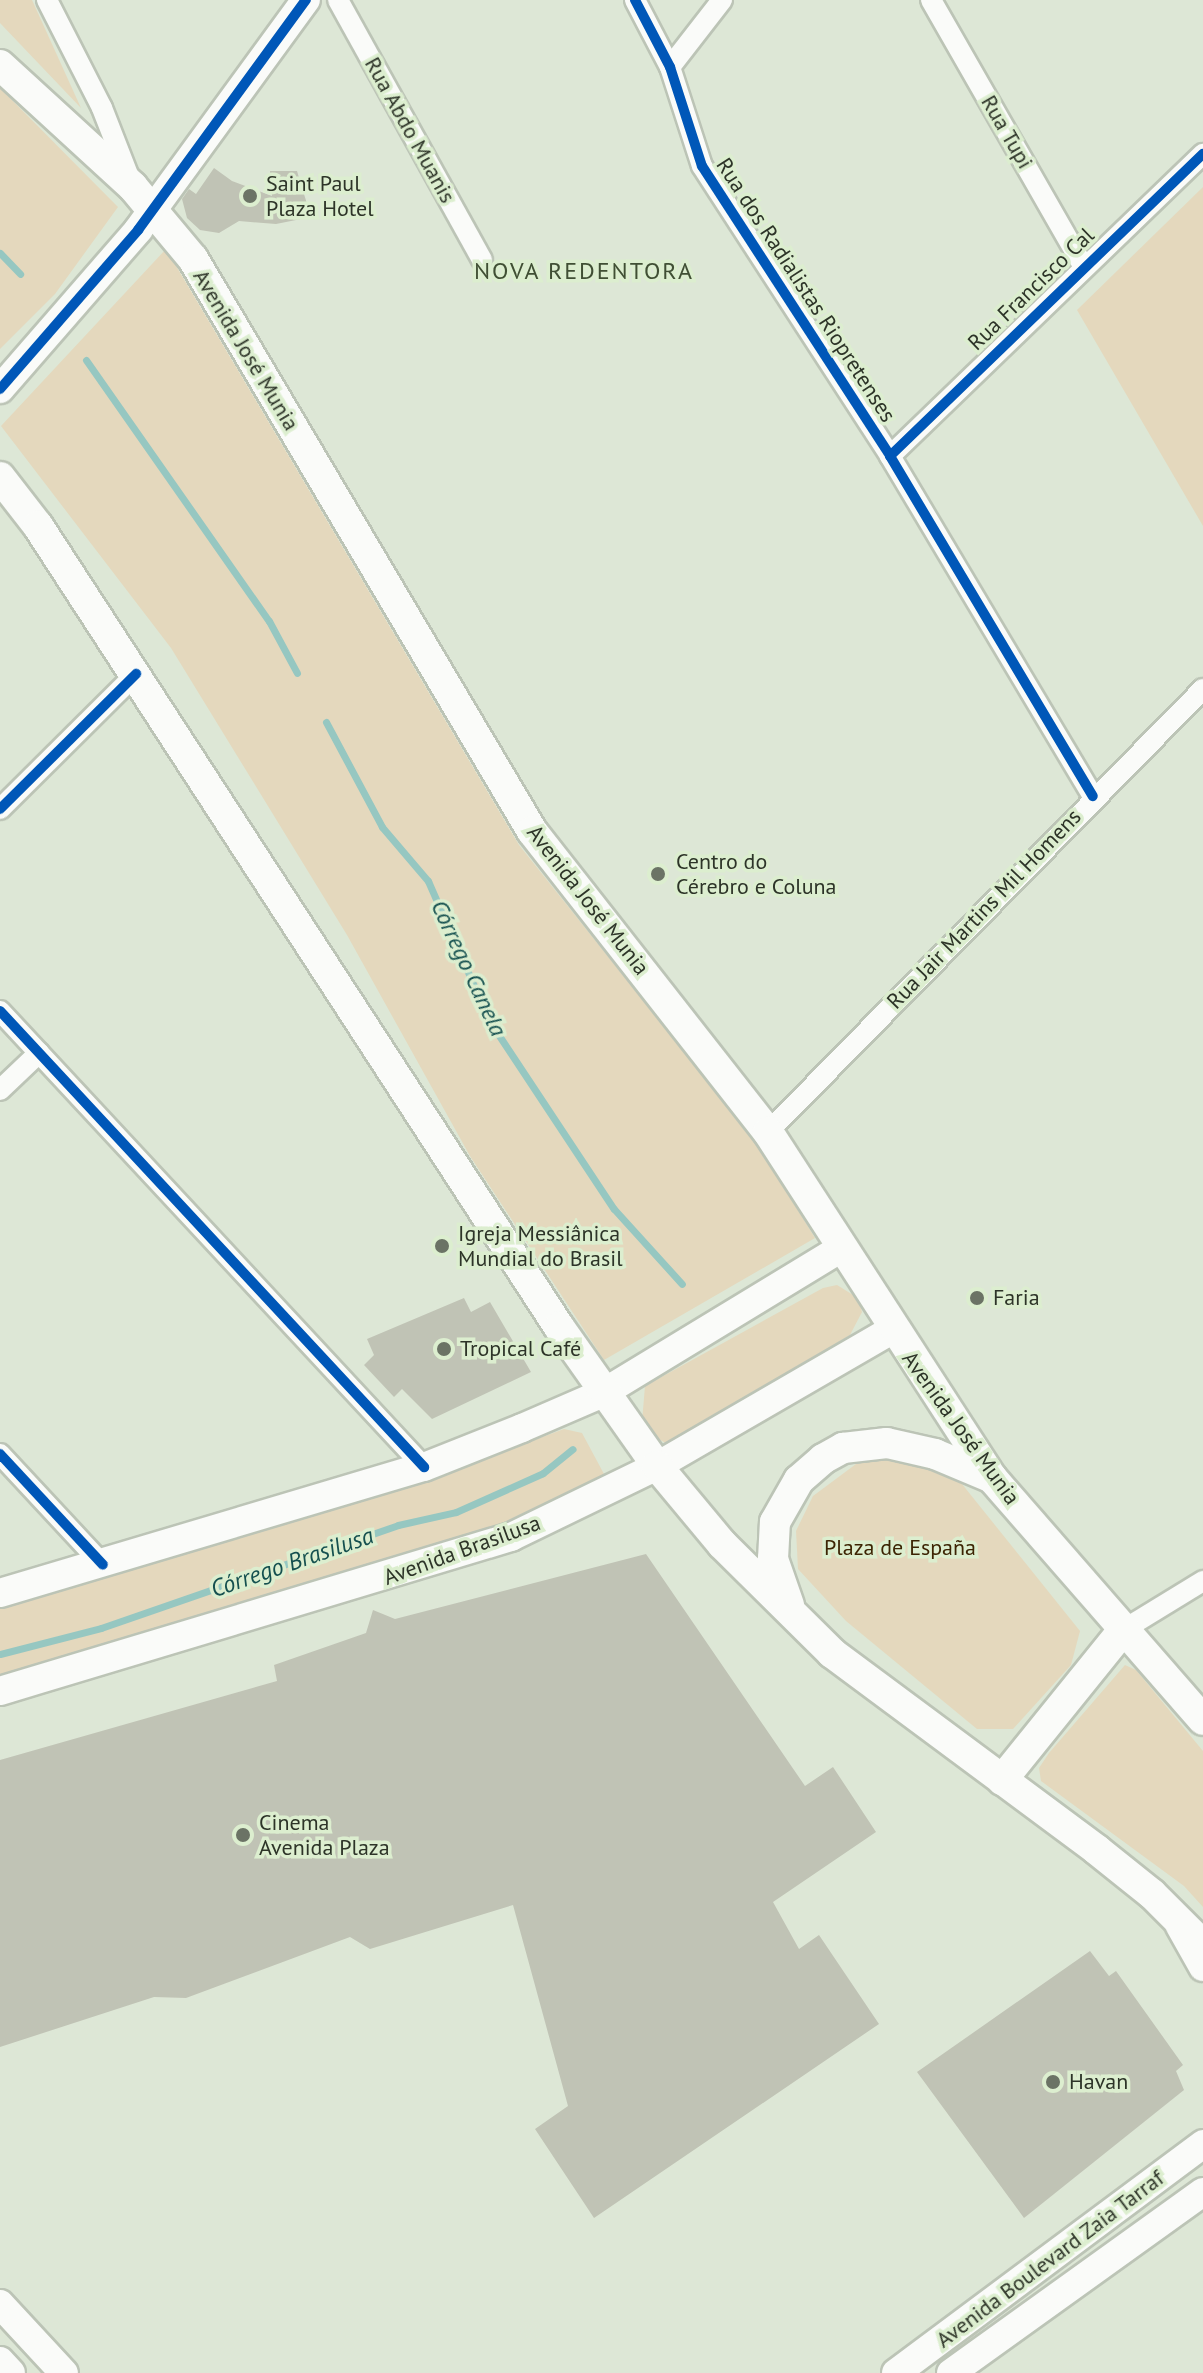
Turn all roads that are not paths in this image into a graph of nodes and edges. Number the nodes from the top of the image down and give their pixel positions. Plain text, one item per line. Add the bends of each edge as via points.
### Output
1 (47, 0) edge
2 (306, 0) edge
3 (338, 0) edge
4 (635, 0) edge
5 (722, 0) edge
6 (931, 0) edge
7 (0, 65) edge
8 (670, 67) junction
9 (1203, 154) edge
10 (133, 187) junction
11 (153, 210) junction
12 (482, 260) dead end
13 (1083, 265) junction
14 (0, 389) edge
15 (890, 456) junction
16 (0, 477) edge
17 (136, 674) junction
18 (1203, 689) edge
19 (1093, 796) junction
20 (0, 809) edge
21 (0, 1011) edge
22 (39, 1053) junction
23 (0, 1090) edge
24 (768, 1132) junction
25 (840, 1249) junction
26 (892, 1330) junction
27 (603, 1393) junction
28 (0, 1454) edge
29 (657, 1466) junction
30 (424, 1467) junction
31 (992, 1478) junction
32 (103, 1565) junction
33 (1203, 1581) edge
34 (0, 1593) edge
35 (1092, 1594) junction
36 (794, 1616) junction
37 (1123, 1630) junction
38 (1086, 1674) junction
39 (0, 1691) edge
40 (1203, 1720) edge
41 (1002, 1780) junction
42 (1176, 1918) junction
43 (1203, 1945) edge
44 (1203, 1967) edge
45 (1203, 2144) edge
46 (1203, 2192) edge
47 (0, 2304) edge
48 (0, 2361) edge
49 (11, 2373) edge
50 (64, 2373) edge
51 (896, 2373) edge
52 (951, 2373) edge

1 - 10 street via 102,108
2 - 11 main road
3 - 12 street, Rua Abdo Muanis
4 - 8 street, Rua dos Radialistas Riopretenses
5 - 8 street
6 - 13 street, Rua Tupi
7 - 10 main road, Avenida José Munia
8 - 15 street, Rua dos Radialistas Riopretenses via 702,166
9 - 13 street, Rua Francisco Cal
10 - 11 main road, Avenida José Munia
11 - 14 main road
11 - 24 main road, Avenida José Munia via 193,259 532,831
13 - 15 street, Rua Francisco Cal
15 - 19 street, Rua dos Radialistas Riopretenses
16 - 17 main road
17 - 20 street
17 - 27 main road
18 - 19 street, Rua Jair Martins Mil Homens
19 - 24 street, Rua Jair Martins Mil Homens
21 - 22 street
22 - 23 street
22 - 30 street
24 - 25 main road, Avenida José Munia
25 - 26 main road, Avenida José Munia
25 - 27 main road
26 - 29 main road, Avenida Brasilusa
26 - 31 main road, Avenida José Munia
27 - 29 main road
27 - 30 main road
28 - 32 street
29 - 36 main road via 722,1544
29 - 39 main road, Avenida Brasilusa via 511,1537 468,1552
30 - 32 main road
31 - 35 main road, Avenida José Munia
31 - 36 main road via 935,1454 887,1443 843,1448 809,1469 783,1501 772,1546
32 - 34 main road
33 - 37 street
35 - 37 main road, Avenida José Munia
35 - 38 main road
36 - 41 main road via 832,1653
37 - 38 main road
37 - 40 main road, Avenida José Munia
38 - 41 main road
41 - 42 main road via 1141,1885
42 - 43 main road
42 - 44 main road
45 - 51 main road, Avenida Boulevard Zaia Tarraf
46 - 52 main road, Avenida Boulevard Zaia Tarraf
47 - 50 main road
48 - 49 main road

